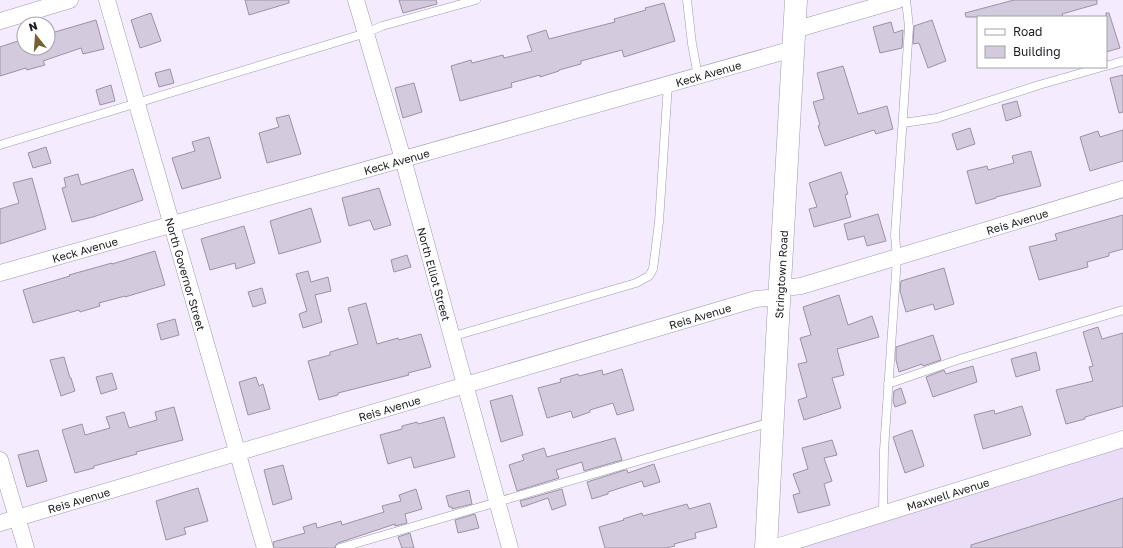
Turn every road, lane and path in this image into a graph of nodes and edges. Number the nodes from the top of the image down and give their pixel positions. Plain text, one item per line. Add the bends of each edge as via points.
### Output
1 (70, 0) edge
2 (107, 0) edge
3 (356, 0) edge
4 (476, 0) edge
5 (687, 0) edge
6 (796, 0) edge
7 (898, 0) edge
8 (906, 0) edge
9 (0, 20) edge
10 (366, 33) junction
11 (794, 40) junction
12 (1123, 61) edge
13 (1107, 66) edge
14 (1098, 68) edge
15 (698, 76) junction
16 (668, 84) junction
17 (137, 103) junction
18 (903, 123) junction
19 (0, 145) edge
20 (403, 159) junction
21 (1123, 189) edge
22 (172, 225) junction
23 (897, 258) junction
24 (0, 273) edge
25 (780, 274) junction
26 (779, 302) junction
27 (1123, 310) edge
28 (451, 337) junction
29 (888, 384) junction
30 (465, 385) junction
31 (773, 422) junction
32 (1123, 439) edge
33 (238, 452) junction
34 (0, 460) edge
35 (498, 502) junction
36 (883, 514) junction
37 (17, 518) junction
38 (0, 523) edge
39 (26, 548) edge
40 (265, 548) edge
41 (340, 548) edge
42 (510, 548) edge
43 (766, 548) edge
44 (773, 548) edge

1 - 9 street
2 - 17 street, North Governor Street
3 - 10 street, North Elliot Street
4 - 10 lane via 382,26
5 - 15 lane
6 - 11 main road, Stringtown Road
7 - 11 street, Keck Avenue
8 - 18 lane via 910,27
10 - 17 lane
10 - 20 street, North Elliot Street
11 - 15 street, Keck Avenue
11 - 25 main road, Stringtown Road
12 - 13 lane
14 - 18 lane via 937,118
15 - 16 street, Keck Avenue
16 - 20 street, Keck Avenue
16 - 28 lane via 659,222 653,268 648,276 636,283
17 - 19 lane
17 - 22 street, North Governor Street
18 - 23 lane via 895,235
20 - 22 street, Keck Avenue
20 - 28 street, North Elliot Street
21 - 23 street, Reis Avenue
22 - 24 street, Keck Avenue
22 - 33 street, North Governor Street
23 - 25 street, Reis Avenue via 793,287 785,286
23 - 29 lane
25 - 26 main road, Stringtown Road
26 - 30 street, Reis Avenue via 767,298 756,299
26 - 31 main road, Stringtown Road
27 - 29 lane via 960,359
28 - 30 street, North Elliot Street
29 - 36 lane
30 - 33 street, Reis Avenue
30 - 35 street, North Elliot Street
31 - 35 lane
31 - 43 main road, Stringtown Road
32 - 36 street, Maxwell Avenue
33 - 37 street, Reis Avenue
33 - 40 street, North Governor Street
34 - 37 street
35 - 41 lane
35 - 42 street, North Elliot Street
36 - 44 street, Maxwell Avenue
37 - 38 street, Reis Avenue
37 - 39 street

